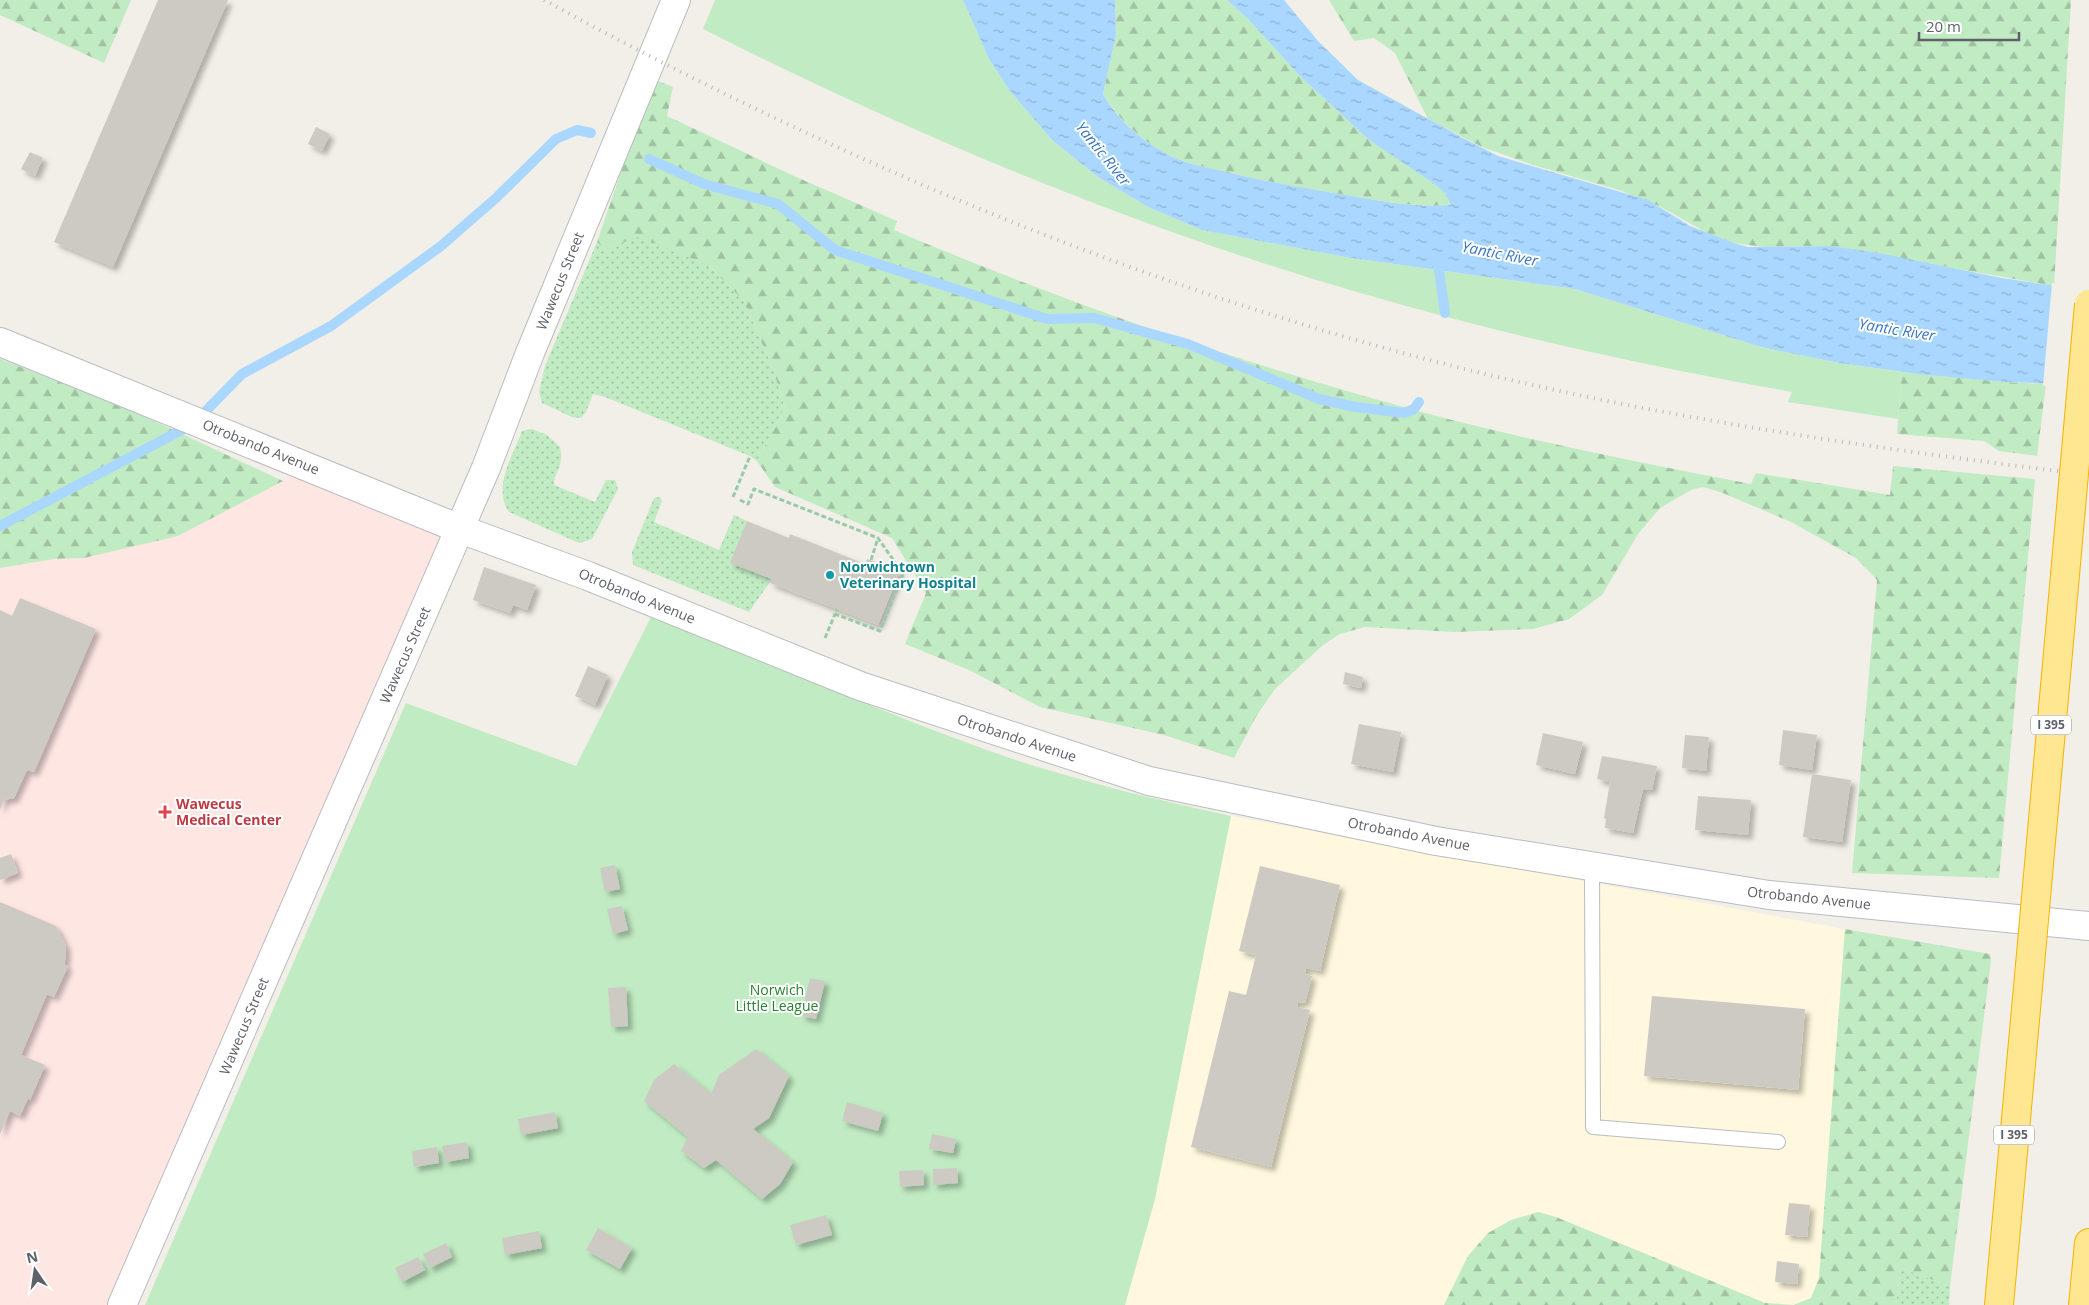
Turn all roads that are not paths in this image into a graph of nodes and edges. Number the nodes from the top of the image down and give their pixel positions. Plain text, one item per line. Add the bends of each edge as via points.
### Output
1 (676, 0) edge
2 (2089, 304) edge
3 (0, 342) edge
4 (460, 529) junction
5 (1592, 866) junction
6 (2089, 926) edge
7 (1778, 1142) dead end
8 (2089, 1243) edge
9 (122, 1305) edge
10 (1999, 1305) edge
11 (2084, 1305) edge

1 - 4 street, Wawecus Street
2 - 10 highway, I 395, bridge
3 - 4 street, Otrobando Avenue
4 - 5 street, Otrobando Avenue via 588,576 860,686 1149,781 1436,841
4 - 9 street, Wawecus Street
5 - 6 street, Otrobando Avenue via 1770,895
5 - 7 lane via 1593,1127
8 - 11 highway

